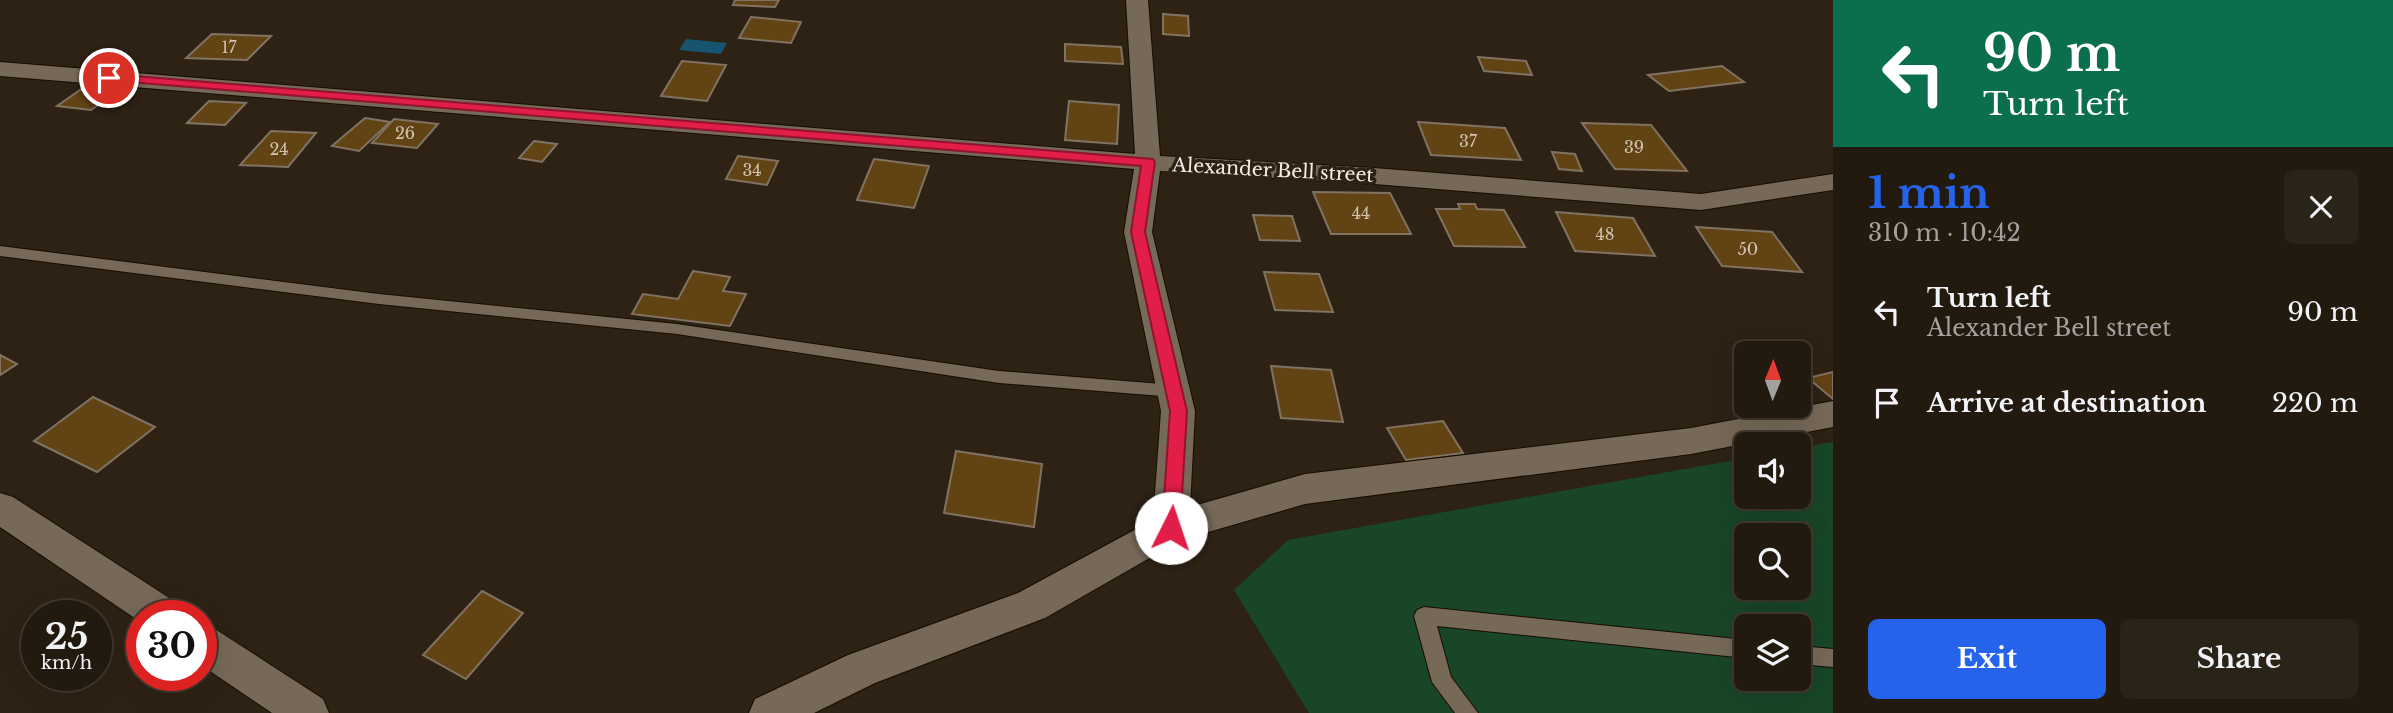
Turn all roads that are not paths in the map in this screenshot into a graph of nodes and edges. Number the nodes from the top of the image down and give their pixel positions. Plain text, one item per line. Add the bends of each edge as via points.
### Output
1 (1137, 0) edge
2 (0, 69) edge
3 (1148, 162) junction
4 (1833, 182) edge
5 (0, 251) edge
6 (1174, 391) junction
7 (1833, 414) edge
8 (0, 508) edge
9 (1171, 528) junction
10 (139, 600) edge
11 (1734, 648) edge
12 (217, 653) edge
13 (1811, 656) edge
14 (1833, 658) edge
15 (308, 713) edge
16 (770, 713) edge
17 (1468, 713) edge

1 - 3 street
2 - 3 street, Alexander Bell street
3 - 4 street, Alexander Bell street via 1701,202
3 - 6 street via 1138,232
5 - 6 lane via 379,299 677,329 999,377
6 - 9 street via 1178,411
7 - 9 street via 1691,441 1305,489
8 - 10 street
9 - 16 street via 1031,606 862,669
11 - 17 lane via 1424,616 1442,682
12 - 15 street
13 - 14 lane

